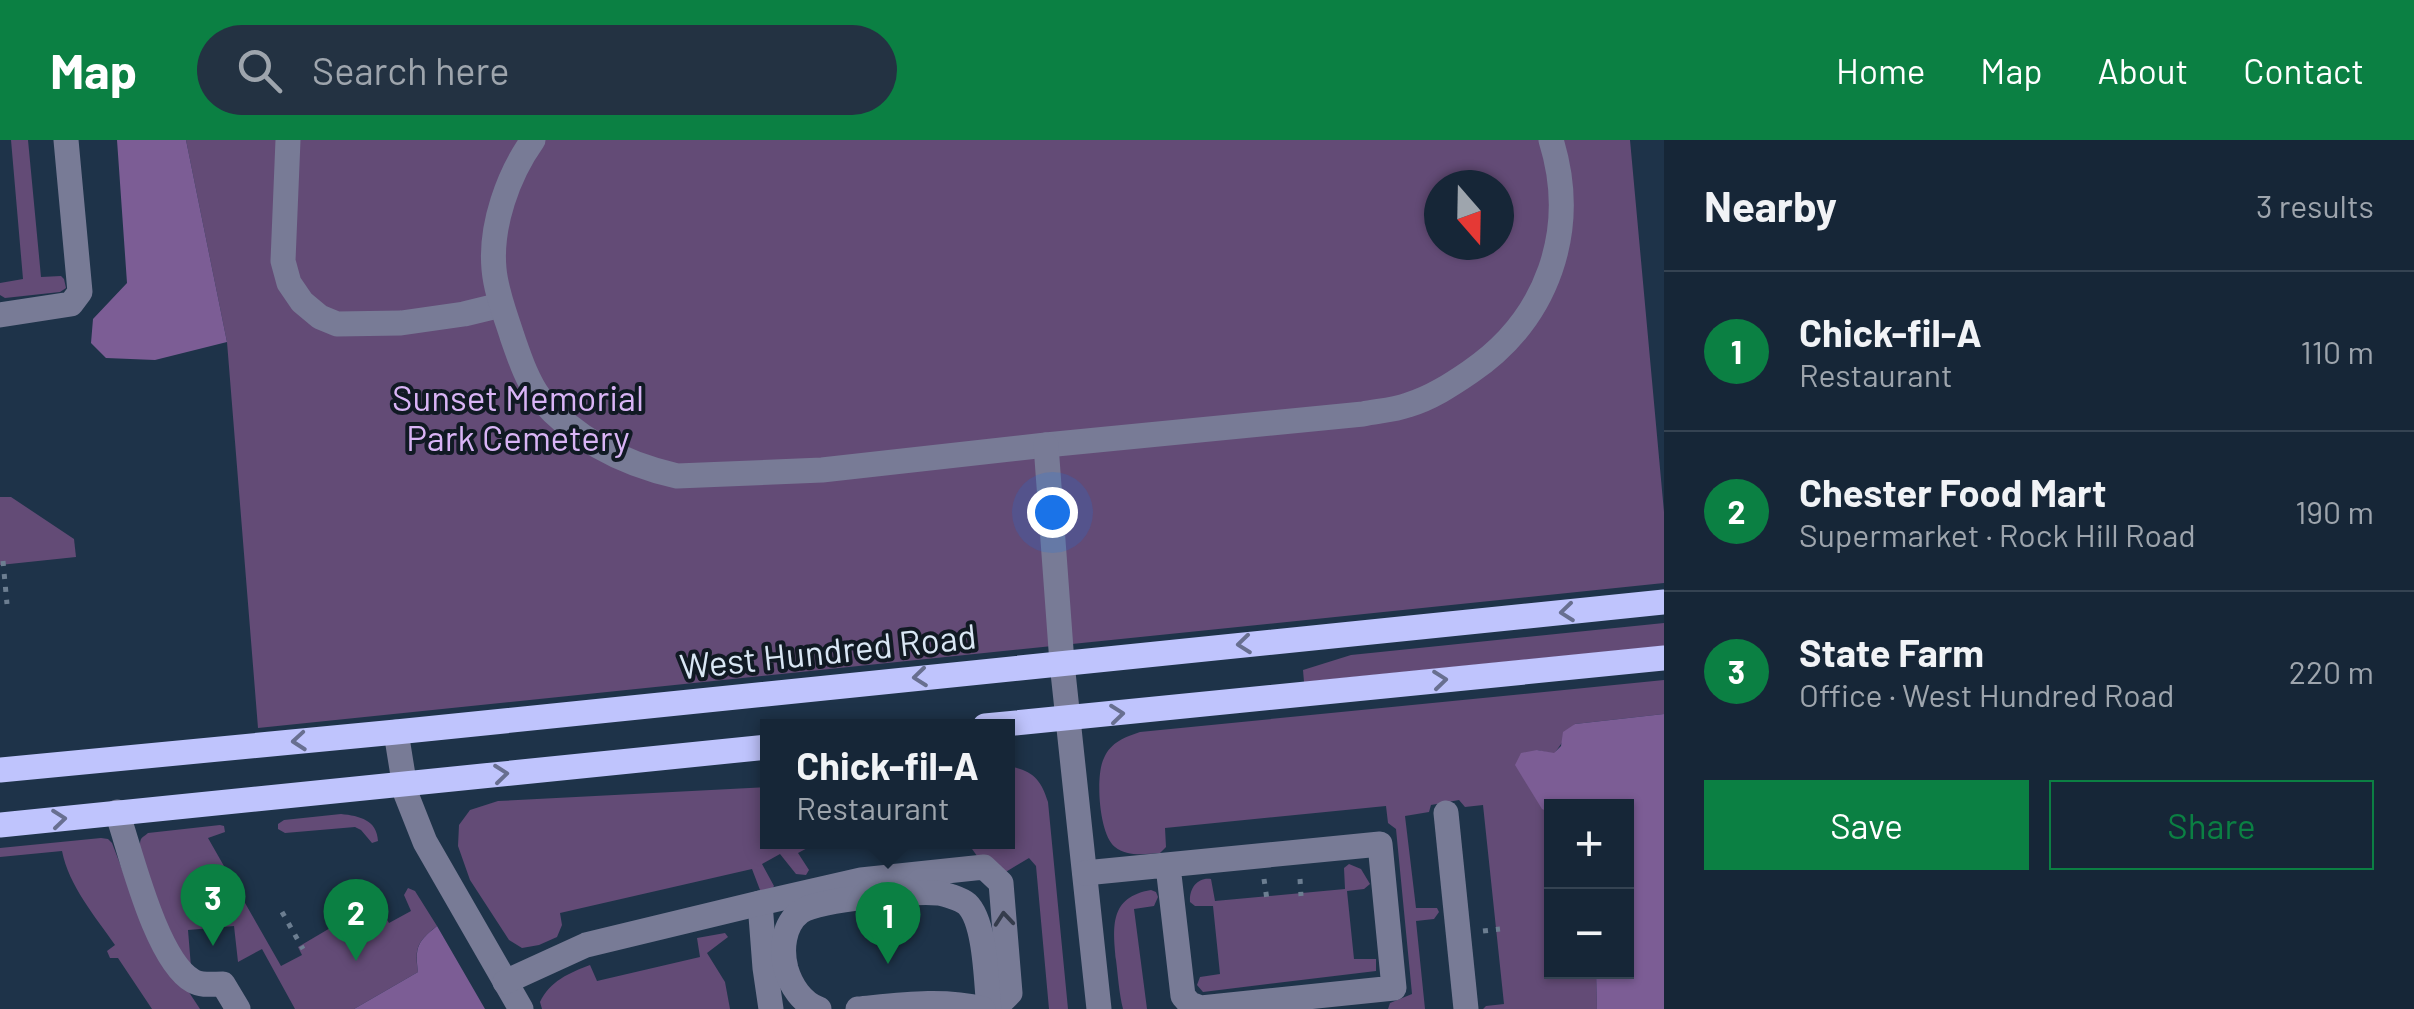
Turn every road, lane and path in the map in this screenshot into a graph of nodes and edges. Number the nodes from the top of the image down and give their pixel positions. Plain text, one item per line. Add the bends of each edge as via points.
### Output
1 (66, 140) edge
2 (288, 140) edge
3 (533, 140) edge
4 (1552, 140) edge
5 (502, 305) junction
6 (0, 316) edge
7 (1046, 445) junction
8 (3, 561) dead end
9 (1664, 602) edge
10 (7, 604) dead end
11 (1664, 658) edge
12 (1062, 662) junction
13 (1068, 719) junction
14 (1015, 723) edge
15 (396, 732) junction
16 (760, 748) edge
17 (0, 770) edge
18 (404, 784) junction
19 (118, 812) junction
20 (1446, 814) dead end
21 (0, 825) edge
22 (1168, 866) junction
23 (1085, 873) junction
24 (760, 903) junction
25 (282, 912) dead end
26 (302, 949) dead end
27 (505, 982) junction
28 (238, 1009) edge
29 (520, 1009) edge
30 (771, 1009) edge
31 (818, 1009) edge
32 (858, 1009) edge
33 (989, 1009) edge
34 (1099, 1009) edge
35 (1466, 1009) edge

1 - 6 street via 80,292 70,304
2 - 5 street via 283,261 289,283 320,316 337,324 401,323
3 - 5 street via 506,190 496,228 494,268
4 - 7 street via 1562,198 1548,278 1514,334 1448,388 1362,414
5 - 7 street via 537,394 590,442 654,471 677,476 822,470
7 - 12 street
8 - 10 path
9 -> 12 main road, West Hundred Road
13 -> 11 main road
12 - 13 street
12 -> 15 main road, West Hundred Road
13 - 14 main road
13 - 23 street
15 -> 17 main road, West Hundred Road
15 - 18 street
18 -> 16 main road
18 - 19 main road
18 - 27 street via 425,842
21 -> 19 main road
19 - 28 street via 170,956 198,984 223,984
20 - 35 street
22 - 22 street via 1380,844 1394,988 1190,1004 1183,996
22 - 23 street
23 - 34 street
24 - 27 street via 586,945
24 - 30 street
33 -> 24 street via 1010,993 1001,883 984,867 861,880
25 - 26 path
27 - 29 street
31 - 33 street via 790,981 782,954 800,912 913,893 943,894 967,904 982,933
32 - 33 street via 951,1003

